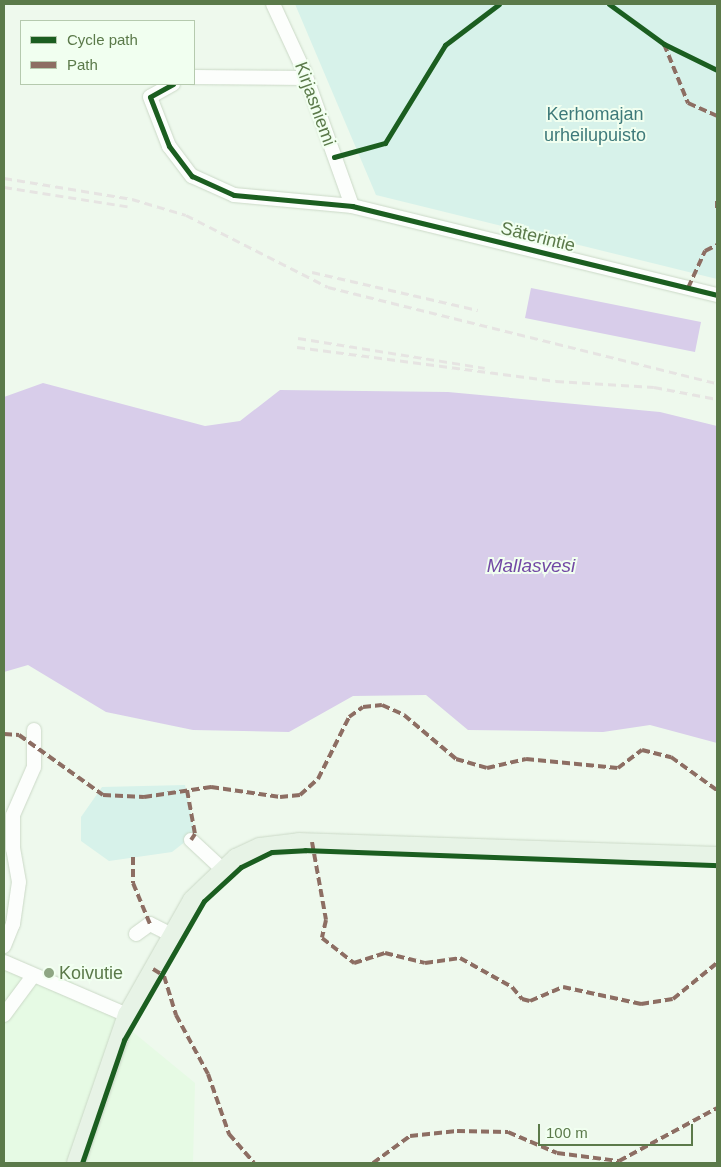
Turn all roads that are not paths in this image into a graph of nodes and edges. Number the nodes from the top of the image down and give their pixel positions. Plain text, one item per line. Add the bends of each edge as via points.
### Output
1 (273, 4) edge
2 (195, 77) edge
3 (306, 78) junction
4 (171, 85) edge
5 (352, 206) junction
6 (717, 295) edge
7 (34, 730) dead end
8 (191, 840) dead end
9 (717, 856) edge
10 (221, 868) junction
11 (136, 934) dead end
12 (172, 935) junction
13 (4, 946) edge
14 (4, 962) edge
15 (33, 976) junction
16 (4, 1015) edge
17 (128, 1015) junction
18 (76, 1163) edge

1 - 3 street, Kirjasniemi
2 - 3 street
3 - 5 street, Kirjasniemi
4 - 5 street, Säterintie via 150,97 170,146 192,176 234,195
5 - 6 street, Säterintie
7 - 13 street via 34,767 18,799 11,828 19,882 13,924
8 - 10 street
9 - 10 main road via 299,842 260,847
10 - 12 main road via 192,900
11 - 12 street via 150,924
12 - 17 main road
14 - 15 street
15 - 16 street
15 - 17 street
17 - 18 main road

